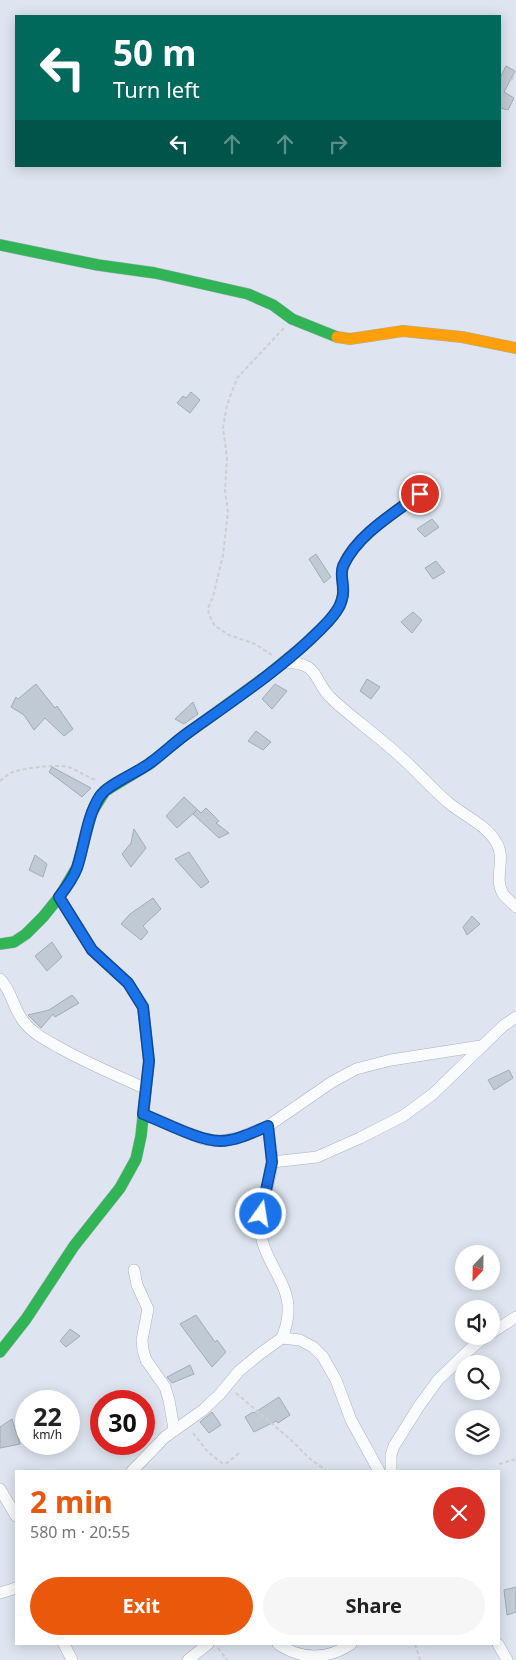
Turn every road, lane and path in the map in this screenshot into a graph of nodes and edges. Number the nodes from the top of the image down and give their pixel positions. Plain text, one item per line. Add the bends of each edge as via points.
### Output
1 (516, 75) edge
2 (511, 80) dead end
3 (0, 246) edge
4 (292, 318) junction
5 (516, 348) edge
6 (420, 494) dead end
7 (283, 662) junction
8 (0, 781) edge
9 (115, 783) junction
10 (59, 897) junction
11 (516, 907) edge
12 (0, 944) edge
13 (0, 980) edge
14 (516, 1017) edge
15 (482, 1046) junction
16 (146, 1089) junction
17 (143, 1114) junction
18 (268, 1126) junction
19 (272, 1162) junction
20 (134, 1270) dead end
21 (516, 1317) edge
22 (500, 1327) edge
23 (282, 1338) junction
24 (475, 1345) edge
25 (0, 1352) edge
26 (227, 1386) junction
27 (177, 1427) junction
28 (239, 1453) dead end
29 (516, 1459) edge
30 (499, 1464) dead end
31 (133, 1470) edge
32 (326, 1470) edge
33 (378, 1470) edge
34 (390, 1470) edge
35 (0, 1489) edge
36 (15, 1514) edge
37 (15, 1588) edge
38 (0, 1593) edge
39 (64, 1645) edge
40 (207, 1645) edge
41 (215, 1645) edge
42 (279, 1645) edge
43 (350, 1645) edge
44 (416, 1645) edge
45 (499, 1645) edge
46 (72, 1660) edge
47 (188, 1660) edge
48 (227, 1660) edge
49 (420, 1660) edge
50 (507, 1660) edge

1 - 2 path
3 - 4 street via 155,273 248,294
4 - 5 street via 317,330 350,339 403,331 462,337
4 - 7 path via 237,378 227,404 223,428 228,512 222,554 208,608 216,626 229,635 255,644
6 - 7 street via 367,534 341,572 344,591 337,612
7 - 9 street via 151,763
7 - 11 street via 298,662 309,667 326,694 402,757 449,803 483,828 496,842 501,854 498,880 503,894
8 - 9 path via 11,773 30,768 63,766 101,782
9 - 10 street via 97,802 86,828 77,868
10 - 12 street via 32,929 17,941
10 - 16 street via 92,950 128,983 143,1007 149,1061
13 - 16 street via 7,987 24,1023 37,1035
14 - 15 street
15 - 18 street via 391,1060 356,1069
15 - 19 street via 433,1094 402,1116 318,1157
16 - 17 street
17 - 18 street via 203,1139 221,1141
17 - 25 street via 136,1159 120,1188 74,1246
18 - 19 street
19 - 23 street via 261,1214 261,1239 287,1300
20 - 27 street via 148,1309 143,1350 146,1360 165,1387
21 - 22 street
23 - 26 street via 239,1371
23 - 33 street via 300,1340 323,1357 336,1380 351,1420
24 - 34 street via 438,1380 419,1406 394,1446
26 - 27 street via 203,1410
26 - 32 path
27 - 28 path via 192,1432 222,1464
27 - 31 street
29 - 30 path
35 - 36 street
37 - 38 street
39 - 46 street
40 - 47 street
41 - 48 path
42 - 43 street via 302,1656 341,1651
44 - 49 path
45 - 50 street

